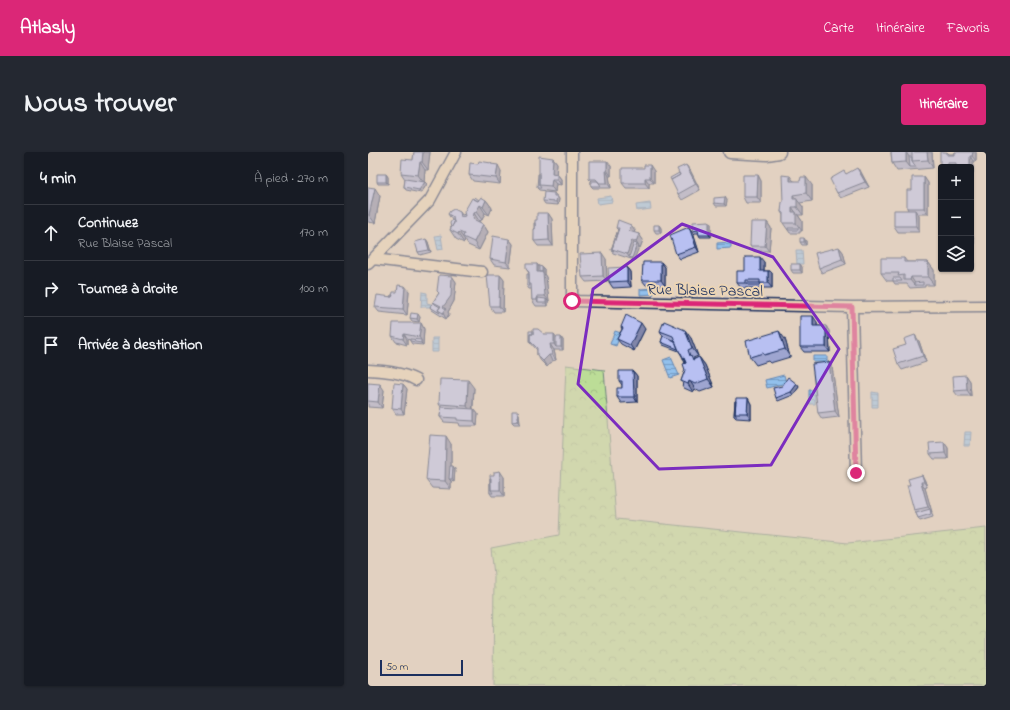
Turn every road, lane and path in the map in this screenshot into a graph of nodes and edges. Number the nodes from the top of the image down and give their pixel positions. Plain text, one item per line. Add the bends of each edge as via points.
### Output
1 (456, 152) edge
2 (572, 152) edge
3 (730, 152) edge
4 (779, 152) edge
5 (370, 262) edge
6 (482, 272) dead end
7 (986, 306) edge
8 (852, 307) junction
9 (368, 370) edge
10 (416, 380) dead end
11 (856, 473) dead end

1 - 5 street via 430,200
2 - 8 street, Rue Blaise Pascal via 572,301
3 - 4 street
5 - 6 street
7 - 8 street, Rue Blaise Pascal
8 - 11 street
9 - 10 street via 396,372

